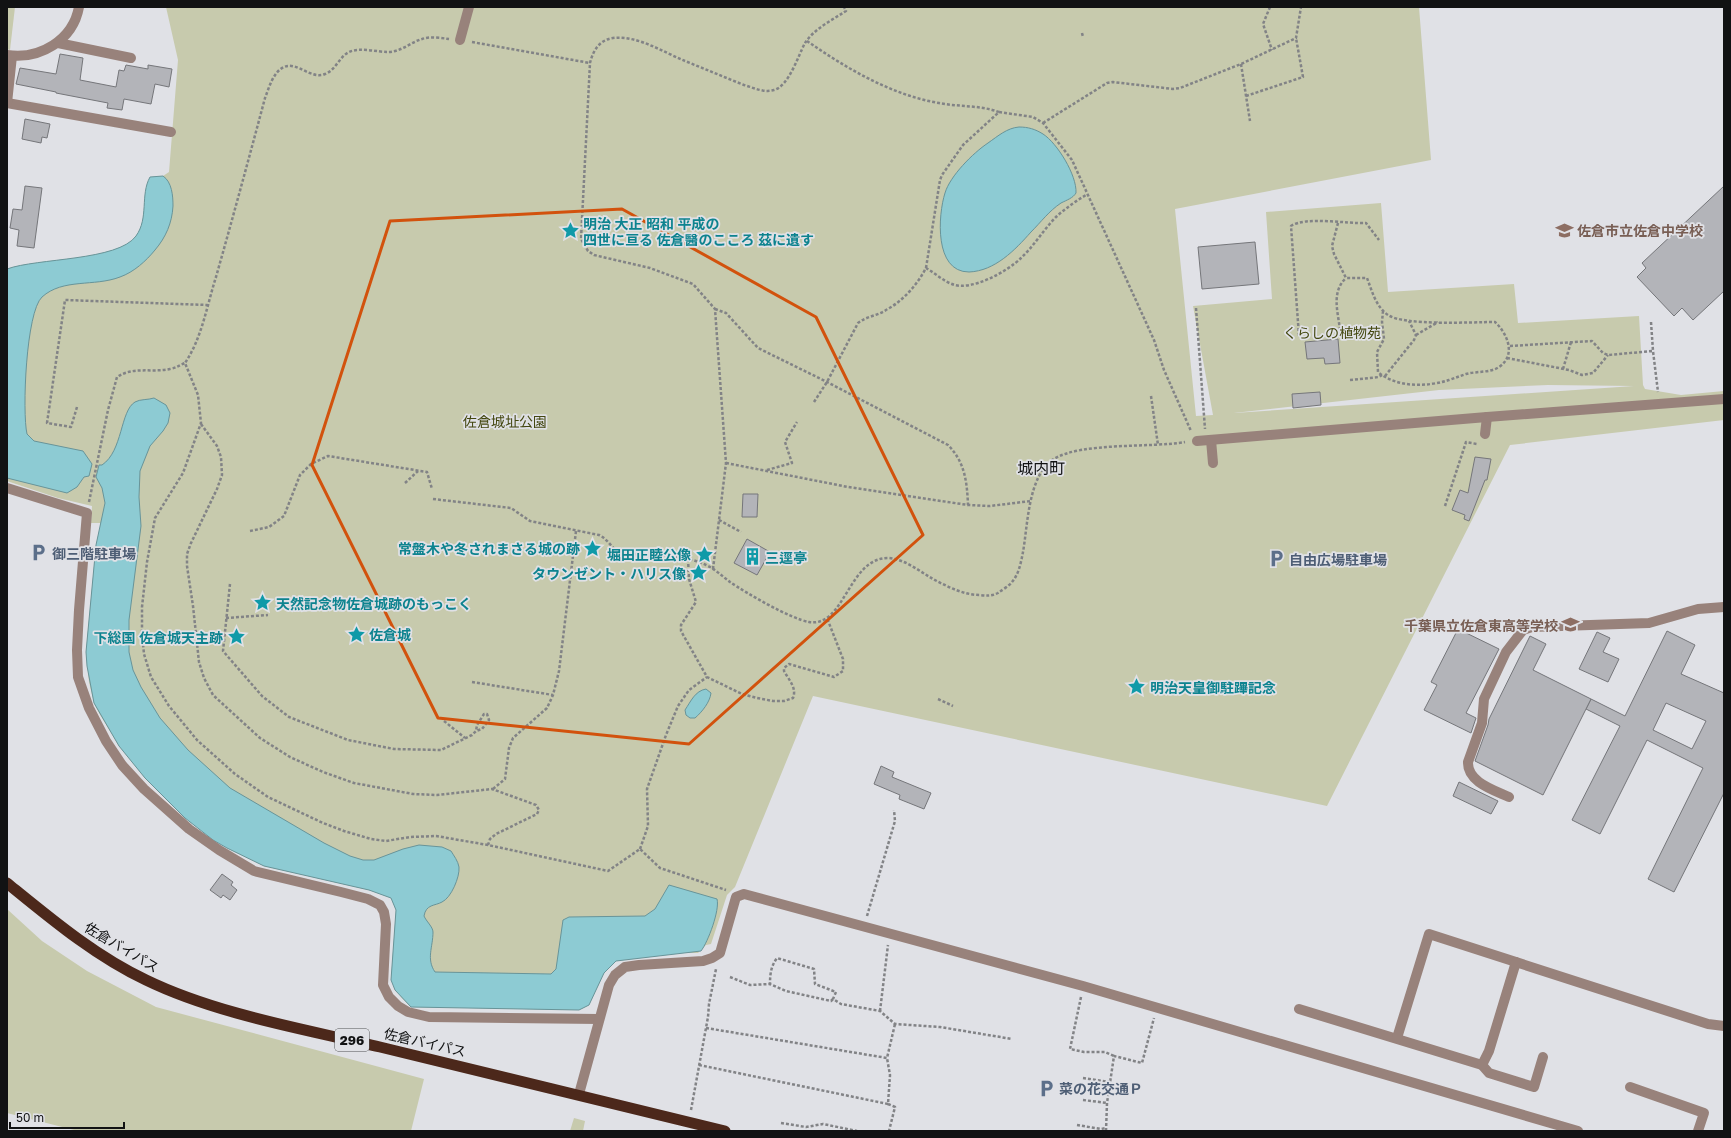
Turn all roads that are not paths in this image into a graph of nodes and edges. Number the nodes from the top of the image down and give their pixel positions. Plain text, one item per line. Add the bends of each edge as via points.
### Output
1 (79, 7) edge
2 (469, 7) edge
3 (460, 40) road end
4 (58, 43) junction
5 (9, 55) edge
6 (131, 58) dead end
7 (7, 103) edge
8 (171, 132) dead end
9 (1724, 399) edge
10 (1487, 417) junction
11 (1485, 434) dead end
12 (1213, 463) dead end
13 (7, 488) edge
14 (1724, 607) edge
15 (1509, 797) dead end
16 (7, 883) edge
17 (1516, 962) junction
18 (1299, 1009) dead end
19 (600, 1019) junction
20 (1724, 1026) edge
21 (1397, 1038) junction
22 (1543, 1057) dead end
23 (1482, 1065) junction
24 (1630, 1087) dead end
25 (579, 1094) junction
26 (725, 1131) edge
27 (1578, 1131) edge
28 (1698, 1131) edge

1 - 4 street via 71,29
2 - 3 street
4 - 5 street via 38,53
4 - 6 street
5 - 7 street
7 - 8 street
9 - 10 street
10 - 11 street
10 - 12 street via 1204,440
13 - 19 street via 87,513 79,610 78,677 89,708 106,741 122,765 144,789 189,829 254,871 368,899 380,905 386,924 382,985 389,997 408,1012 429,1017
14 - 15 street via 1698,609 1649,623 1532,627 1523,630 1506,652 1484,699 1482,724 1468,762 1468,768 1476,779
16 - 25 highway, 佐倉バイパス / 296 via 60,926 108,958 145,980 197,1001 274,1022
17 - 20 street via 1708,1024
17 - 21 street via 1429,934
17 - 23 street via 1489,1051
18 - 21 street
19 - 25 street
19 - 27 street via 609,985 615,975 625,967 703,961 720,953 736,897 744,894 1083,986
21 - 23 street
22 - 23 street via 1534,1086 1489,1073
24 - 28 street via 1704,1113
25 - 26 highway, 佐倉バイパス / 296

